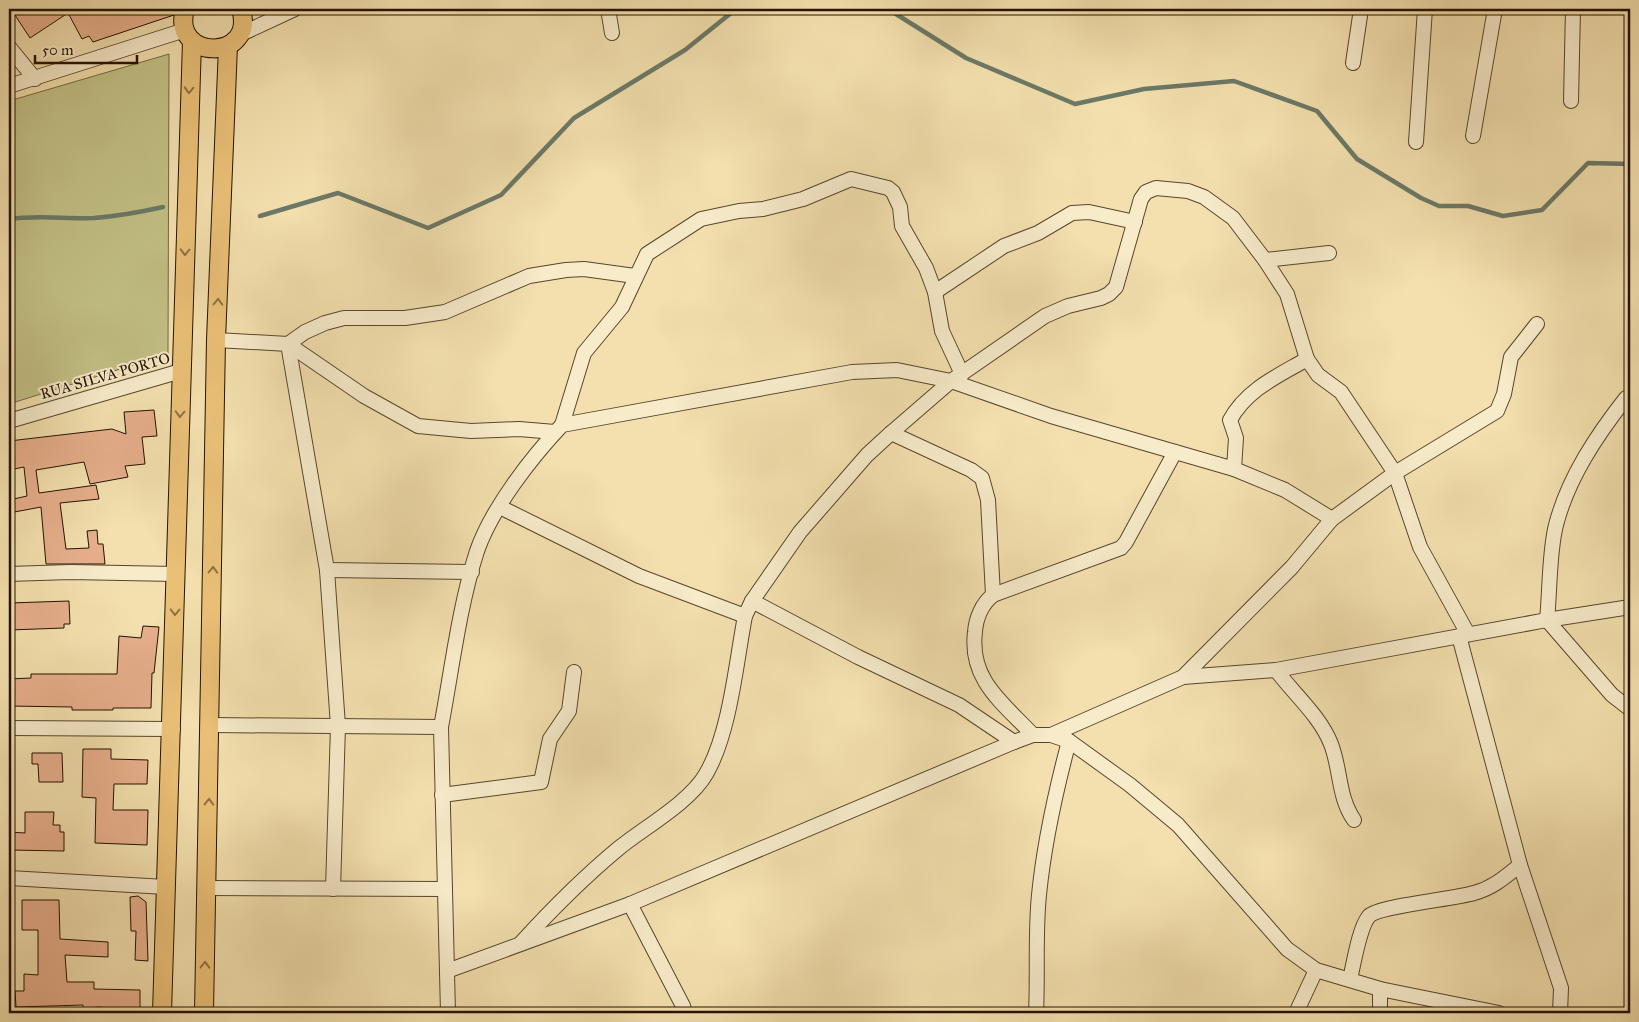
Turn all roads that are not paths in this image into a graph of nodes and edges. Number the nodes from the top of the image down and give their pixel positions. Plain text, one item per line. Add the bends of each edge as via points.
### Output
1 (185, 9) edge
2 (241, 9) edge
3 (287, 9) edge
4 (295, 9) edge
5 (608, 9) edge
6 (1361, 9) edge
7 (1426, 9) edge
8 (1496, 9) edge
9 (1573, 9) edge
10 (612, 33) dead end
11 (188, 35) junction
12 (234, 40) junction
13 (9, 47) edge
14 (1353, 63) dead end
15 (35, 79) junction
16 (9, 86) edge
17 (1571, 101) dead end
18 (1473, 136) dead end
19 (1416, 142) dead end
20 (1135, 222) junction
21 (1329, 253) dead end
22 (1265, 260) junction
23 (635, 276) junction
24 (935, 292) junction
25 (1537, 324) dead end
26 (216, 340) junction
27 (288, 344) junction
28 (1308, 359) junction
29 (181, 371) junction
30 (957, 378) junction
31 (1626, 398) dead end
32 (9, 421) edge
33 (558, 429) junction
34 (891, 433) junction
35 (1175, 452) junction
36 (1234, 470) junction
37 (1395, 473) junction
38 (500, 507) junction
39 (1332, 519) junction
40 (327, 570) junction
41 (472, 572) junction
42 (9, 574) edge
43 (176, 574) junction
44 (993, 594) junction
45 (752, 601) junction
46 (1630, 607) edge
47 (745, 616) junction
48 (1547, 620) junction
49 (1464, 635) junction
50 (1276, 670) junction
51 (574, 672) dead end
52 (1183, 677) junction
53 (1630, 709) edge
54 (211, 725) junction
55 (338, 726) junction
56 (441, 727) junction
57 (9, 728) edge
58 (173, 729) junction
59 (1033, 735) junction
60 (1051, 735) junction
61 (1070, 741) junction
62 (1014, 742) junction
63 (442, 795) junction
64 (1354, 820) dead end
65 (1520, 865) junction
66 (9, 878) edge
67 (166, 886) junction
68 (207, 888) junction
69 (333, 888) junction
70 (445, 889) junction
71 (630, 904) junction
72 (521, 943) junction
73 (1316, 970) junction
74 (447, 971) junction
75 (1350, 979) junction
76 (1380, 989) junction
77 (162, 1013) edge
78 (204, 1013) edge
79 (448, 1013) edge
80 (685, 1013) edge
81 (1036, 1013) edge
82 (1296, 1013) edge
83 (1380, 1013) edge
84 (1499, 1013) edge
85 (1560, 1013) edge

1 - 11 main road via 183,20
2 - 12 main road via 243,26
3 - 4 street
4 - 12 street
5 - 10 street
6 - 14 street
7 - 19 street
8 - 18 street
9 - 17 street
11 - 12 main road via 203,48 216,49
11 - 15 street
11 -> 29 main road
26 -> 12 main road
13 - 15 street
15 - 16 street
20 - 22 street via 1146,192 1156,188 1188,191 1204,197 1233,218
20 - 24 street via 1089,212 1072,213 1038,233 1004,246
20 - 30 street via 1116,287 1109,294 1045,316
21 - 22 street
22 - 28 street via 1287,294
23 - 24 street via 647,254 701,219 803,199 844,180 858,179 894,192 902,226 926,268
23 - 27 street via 584,270 529,276 445,312 405,318 344,318 325,323
23 - 33 street via 622,307 584,353
24 - 30 street via 942,331
25 - 37 street via 1511,357 1504,394 1497,411
26 - 27 street
54 -> 26 main road
27 - 33 street via 364,396 418,426 470,431
27 - 40 street
28 - 36 street via 1243,400 1234,413 1230,420 1236,438
28 - 37 street via 1318,375 1341,392
29 - 32 street, RUA SILVA PORTO
29 -> 43 main road
30 - 33 street via 897,370 852,372
30 - 34 street
30 - 35 street via 1051,416
31 - 48 street via 1605,424 1564,499 1556,526
33 - 38 street via 536,452
34 - 44 street via 982,478 988,500
34 - 45 street via 867,455 800,532
35 - 36 street
35 - 44 street via 1121,548
36 - 39 street via 1286,490
37 - 39 street
37 - 49 street via 1420,547
38 - 41 street via 478,550
38 - 47 street via 640,576
39 - 52 street via 1292,567
40 - 41 street
40 - 55 street
41 - 56 street
42 - 43 street
43 -> 58 main road
44 - 59 street via 976,620 973,647 976,666 986,685
45 - 47 street
45 - 62 street via 959,705
46 - 48 street
47 - 72 street via 724,729 706,774 697,787 570,890
48 - 49 street
48 - 53 street via 1612,695
49 - 50 street
49 - 65 street
50 - 52 street
50 - 64 street via 1324,730 1335,758 1343,802
51 - 63 street via 569,711 550,739 541,782
52 - 60 street
54 - 55 street
68 -> 54 main road
55 - 56 street
55 - 69 street
56 - 63 street
57 - 58 street
58 - 67 main road
59 - 60 street
59 - 62 street
60 - 61 street
61 - 73 street via 1178,825 1287,949
61 - 81 street via 1039,894
62 - 71 street
63 - 70 street
65 - 75 street via 1495,886 1475,893 1384,908 1370,916
65 - 85 street via 1561,988
66 - 67 street
67 - 77 main road
68 - 69 street
78 -> 68 main road
69 - 70 street
70 - 74 street
71 - 72 street
71 - 80 street
72 - 74 street
73 - 75 street
73 - 82 street
74 - 79 street
75 - 76 street
76 - 83 street
76 - 84 street

